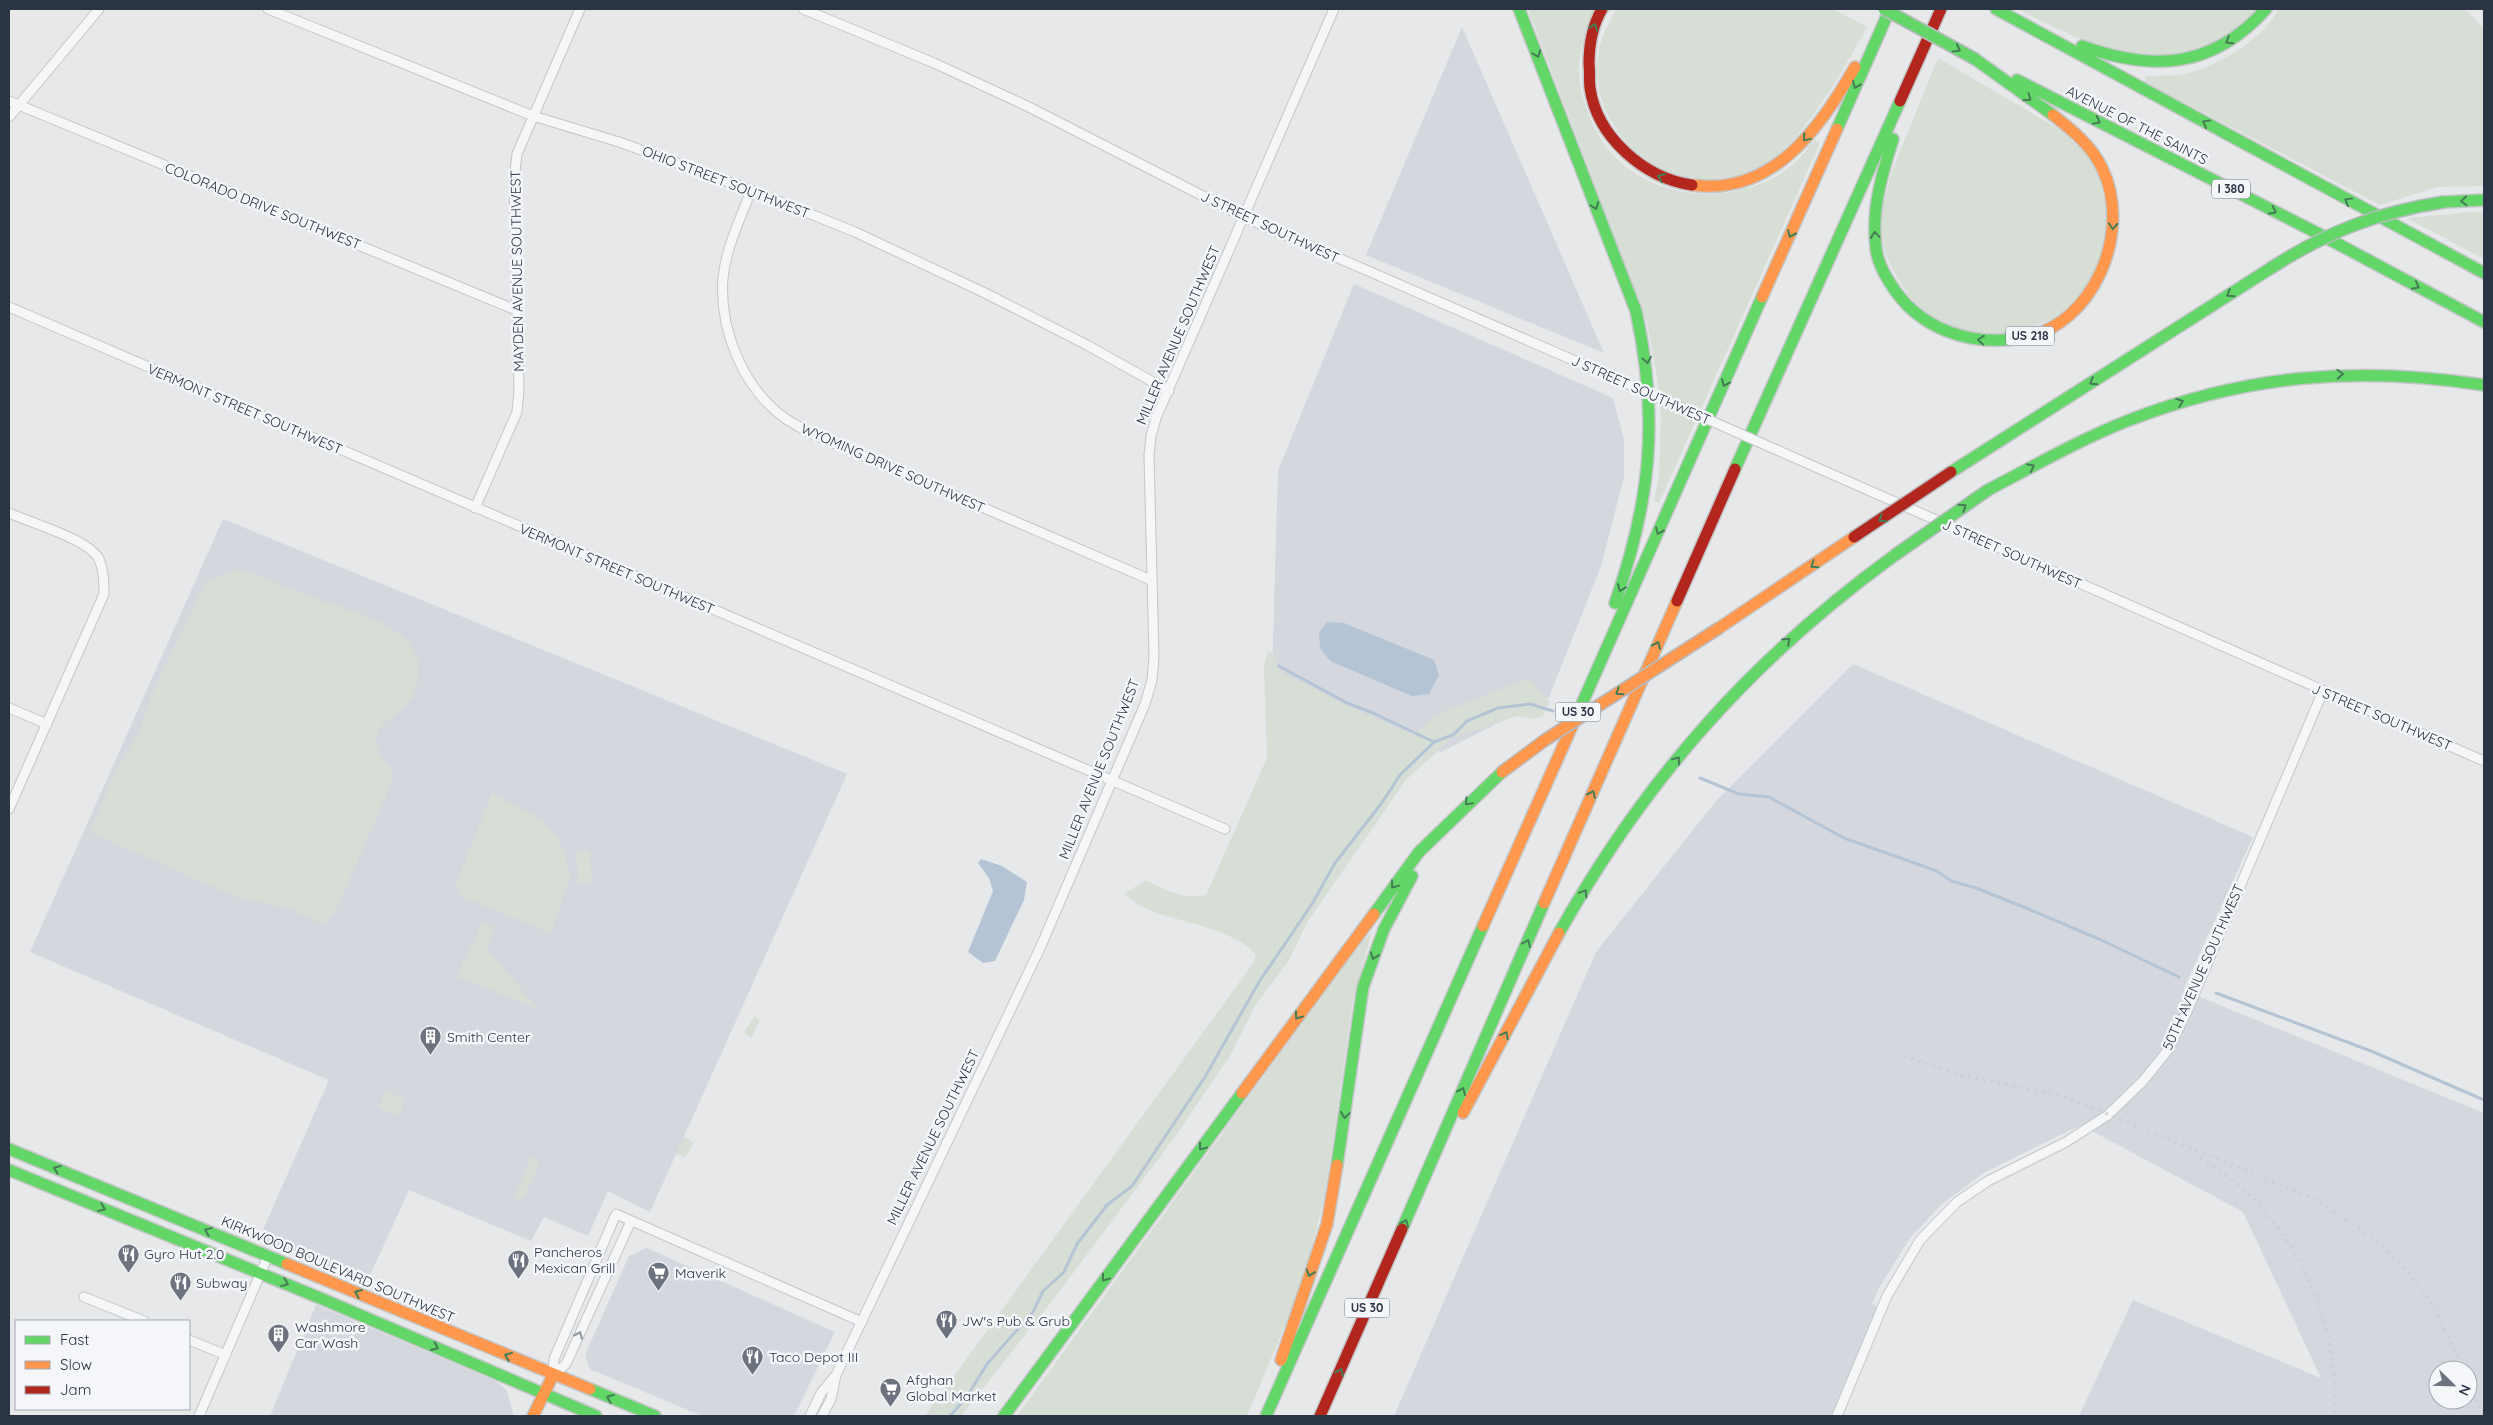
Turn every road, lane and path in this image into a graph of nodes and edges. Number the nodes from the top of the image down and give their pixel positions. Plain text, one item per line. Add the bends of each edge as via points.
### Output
1 (99, 9) edge
2 (268, 9) edge
3 (580, 9) edge
4 (803, 9) edge
5 (1334, 9) edge
6 (1519, 9) edge
7 (1602, 9) edge
8 (1884, 9) edge
9 (1889, 9) edge
10 (1941, 9) edge
11 (1997, 9) edge
12 (2266, 9) edge
13 (1975, 59) junction
14 (1911, 77) junction
15 (9, 101) edge
16 (19, 105) junction
17 (533, 116) junction
18 (9, 117) edge
19 (751, 190) junction
20 (2484, 200) edge
21 (1244, 217) junction
22 (2484, 273) edge
23 (9, 307) edge
24 (516, 310) junction
25 (2484, 322) edge
26 (2484, 385) edge
27 (1169, 391) junction
28 (475, 508) junction
29 (9, 513) edge
30 (1151, 580) junction
31 (2323, 691) junction
32 (9, 708) edge
33 (47, 724) junction
34 (2484, 761) edge
35 (1113, 781) junction
36 (1546, 783) junction
37 (9, 809) edge
38 (1225, 829) dead end
39 (1437, 835) junction
40 (9, 1149) edge
41 (9, 1170) edge
42 (1414, 1200) junction
43 (630, 1221) junction
44 (268, 1256) junction
45 (260, 1273) junction
46 (84, 1297) dead end
47 (142, 1320) edge
48 (862, 1322) junction
49 (190, 1340) edge
50 (226, 1355) junction
51 (553, 1375) junction
52 (836, 1375) junction
53 (543, 1394) junction
54 (199, 1416) edge
55 (533, 1416) edge
56 (596, 1416) edge
57 (655, 1416) edge
58 (810, 1416) edge
59 (822, 1416) edge
60 (1004, 1416) edge
61 (1262, 1416) edge
62 (1266, 1416) edge
63 (1320, 1416) edge
64 (1837, 1416) edge

1 - 16 street
2 - 17 street, OHIO STREET SOUTHWEST
3 - 17 street, MAYDEN AVENUE SOUTHWEST
4 - 21 street, J STREET SOUTHWEST via 916,55 1029,107
5 - 21 street, MILLER AVENUE SOUTHWEST
6 -> 36 main road via 1636,311 1649,377 1652,420 1645,502 1625,579
9 -> 7 main road via 1822,119 1800,145 1777,166 1755,177 1734,185 1706,188 1684,186 1636,164 1605,130 1589,85 1588,61 1591,36
8 -> 13 main road, AVENUE OF THE SAINTS / I 380, bridge
9 -> 36 main road, US 30
10 - 14 main road, US 30
12 -> 11 main road via 2237,36 2212,51 2186,60 2161,63 2126,61 2093,51
22 -> 11 main road
13 -> 14 main road, US 218 via 2064,124 2091,149 2109,184 2114,206 2112,244 2105,266 2086,299 2056,325 2021,339 2004,342 1965,339 1930,324 1902,301 1882,268 1877,252 1874,213
13 -> 25 main road, AVENUE OF THE SAINTS / I 380
42 -> 14 main road, US 30 via 1659,640
15 - 16 street, COLORADO DRIVE SOUTHWEST
16 - 18 street
16 - 24 street, COLORADO DRIVE SOUTHWEST
17 - 19 street, OHIO STREET SOUTHWEST via 619,142
17 - 24 street, MAYDEN AVENUE SOUTHWEST via 517,154 514,180
19 - 27 street, OHIO STREET SOUTHWEST via 855,232 985,293
19 - 30 street, WYOMING DRIVE SOUTHWEST via 729,248 723,278 724,311 731,342 745,374 785,419 810,433
20 -> 39 main road, bridge via 2405,207 2341,228 2302,247 1545,740 1482,789
21 - 27 street, MILLER AVENUE SOUTHWEST
21 - 31 street, J STREET SOUTHWEST, bridge
23 - 28 street, VERMONT STREET SOUTHWEST
24 - 28 street, MAYDEN AVENUE SOUTHWEST via 517,412
42 -> 26 main road, bridge via 1560,931 1651,792 1739,687 1836,598 1988,490 2127,421 2188,399 2291,377 2390,373 2437,376
27 - 30 street, MILLER AVENUE SOUTHWEST via 1151,436
28 - 35 street, VERMONT STREET SOUTHWEST
29 - 33 street via 86,546 98,557 103,571 104,594
30 - 35 street, MILLER AVENUE SOUTHWEST via 1152,680
31 - 34 street, J STREET SOUTHWEST
31 - 64 street, 50TH AVENUE SOUTHWEST via 2168,1050 2143,1081 2108,1115 2066,1142 1988,1181 1957,1202 1920,1240 1887,1296
32 - 33 street
33 - 37 street
35 - 38 street, VERMONT STREET SOUTHWEST
35 - 48 street, MILLER AVENUE SOUTHWEST via 1041,946
36 - 62 main road, US 30
39 -> 60 main road via 1419,852 1388,892
39 -> 61 main road via 1404,888 1384,929 1363,987 1326,1224
44 -> 40 main road, KIRKWOOD BOULEVARD SOUTHWEST
41 -> 45 main road
63 -> 42 main road, US 30
43 - 48 street
51 -> 43 street via 566,1364
43 - 51 street via 616,1214 554,1359
44 - 45 street
51 -> 44 main road, KIRKWOOD BOULEVARD SOUTHWEST
45 - 50 street
45 -> 53 main road
46 - 47 street
48 - 52 street, MILLER AVENUE SOUTHWEST
49 - 50 street
50 - 54 street
51 - 53 main road
57 -> 51 main road, KIRKWOOD BOULEVARD SOUTHWEST
52 - 58 street, MILLER AVENUE SOUTHWEST via 821,1393
52 - 59 street, MILLER AVENUE SOUTHWEST
53 - 55 main road
53 - 56 main road

